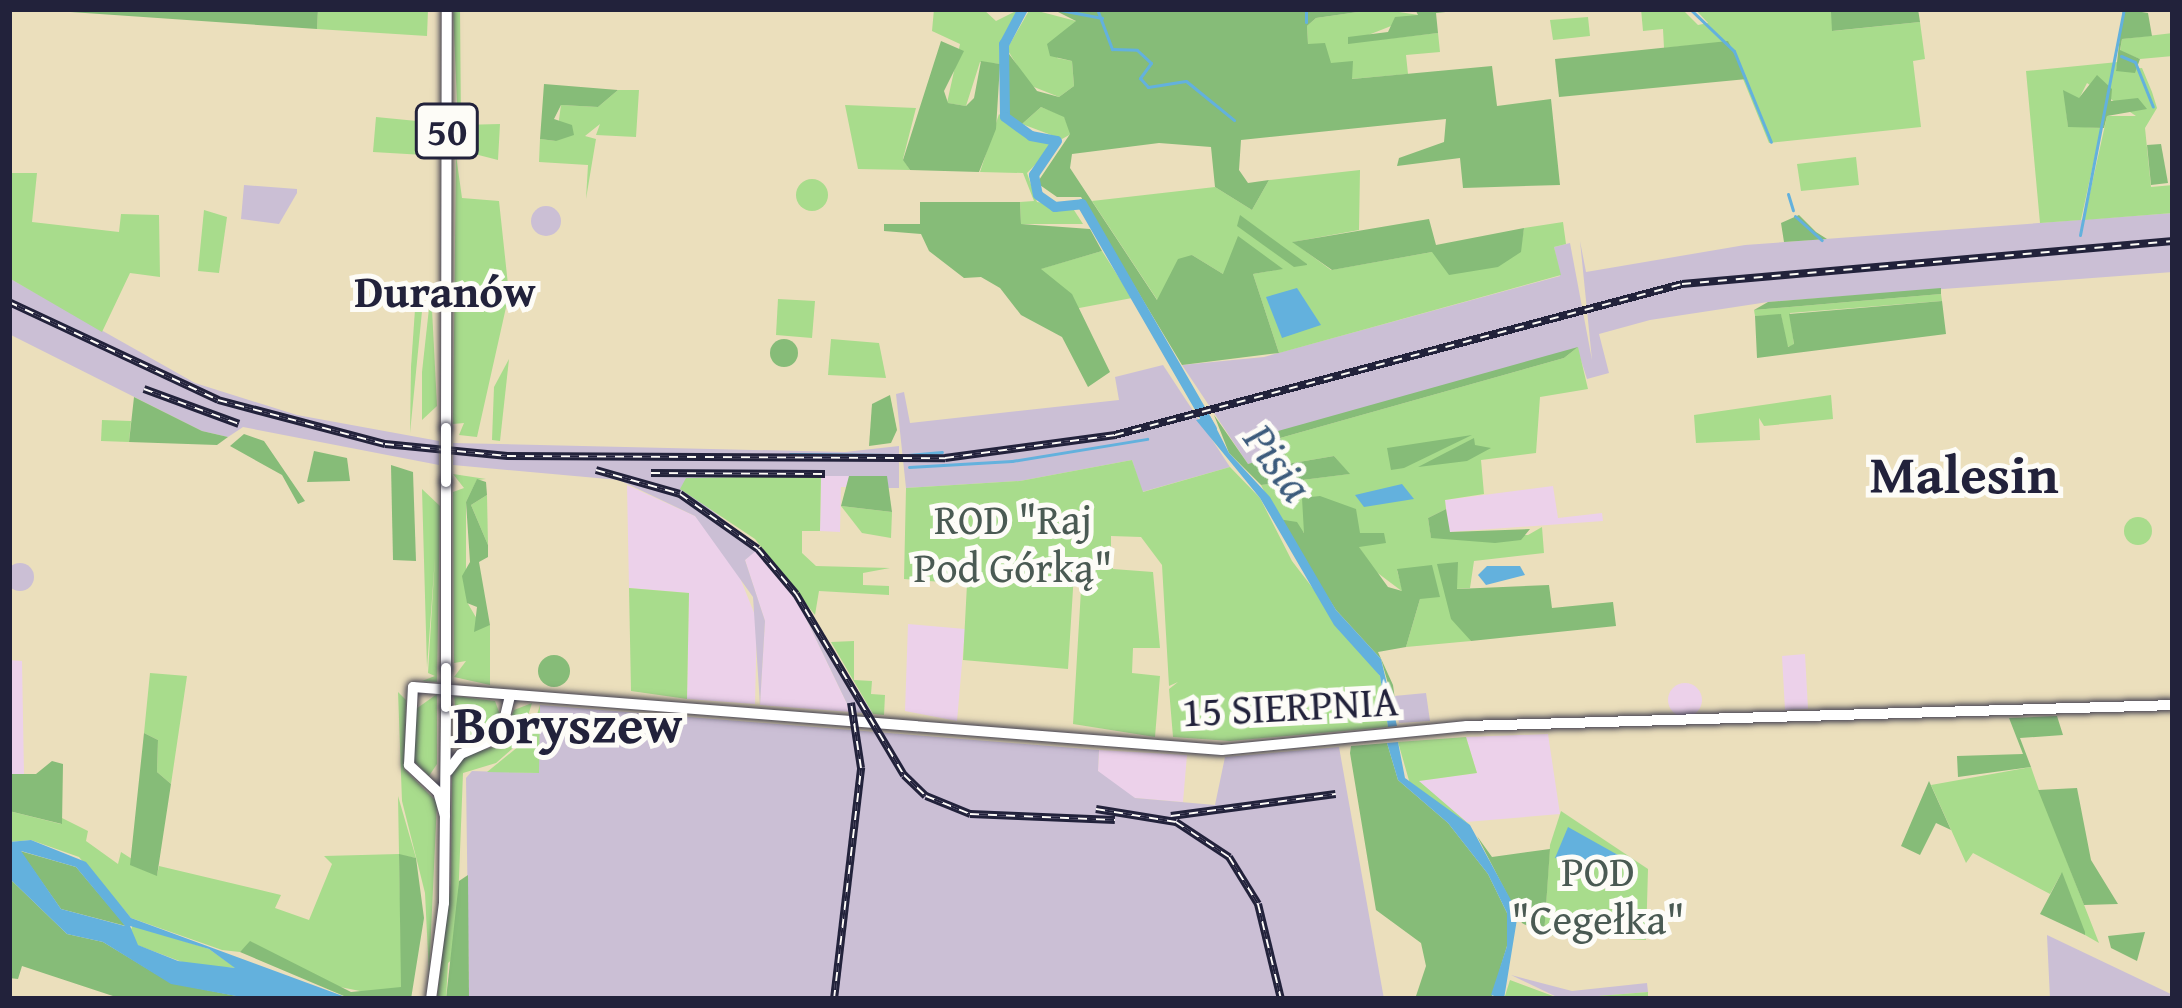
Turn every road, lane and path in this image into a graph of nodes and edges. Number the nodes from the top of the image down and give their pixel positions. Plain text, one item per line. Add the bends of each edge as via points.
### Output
1 (447, 9) edge
2 (435, 689) junction
3 (2173, 705) edge
4 (508, 709) junction
5 (411, 714) junction
6 (446, 722) junction
7 (472, 750) junction
8 (446, 755) junction
9 (417, 776) junction
10 (445, 784) junction
11 (445, 817) junction
12 (431, 999) edge

1 - 6 main road, 50, bridge
2 - 4 main road via 493,694
2 - 5 main road
2 - 5 main road via 413,687
3 - 4 main road, 15 SIERPNIA via 1410,733 1222,750 533,697
4 - 7 main road via 494,744
5 - 9 main road via 409,760
6 - 7 main road
6 - 8 main road, 50
7 - 10 main road via 454,760
8 - 9 main road via 434,776
8 - 10 main road, 50
9 - 11 main road via 439,794
10 - 11 main road, 50
11 - 12 main road, 50

